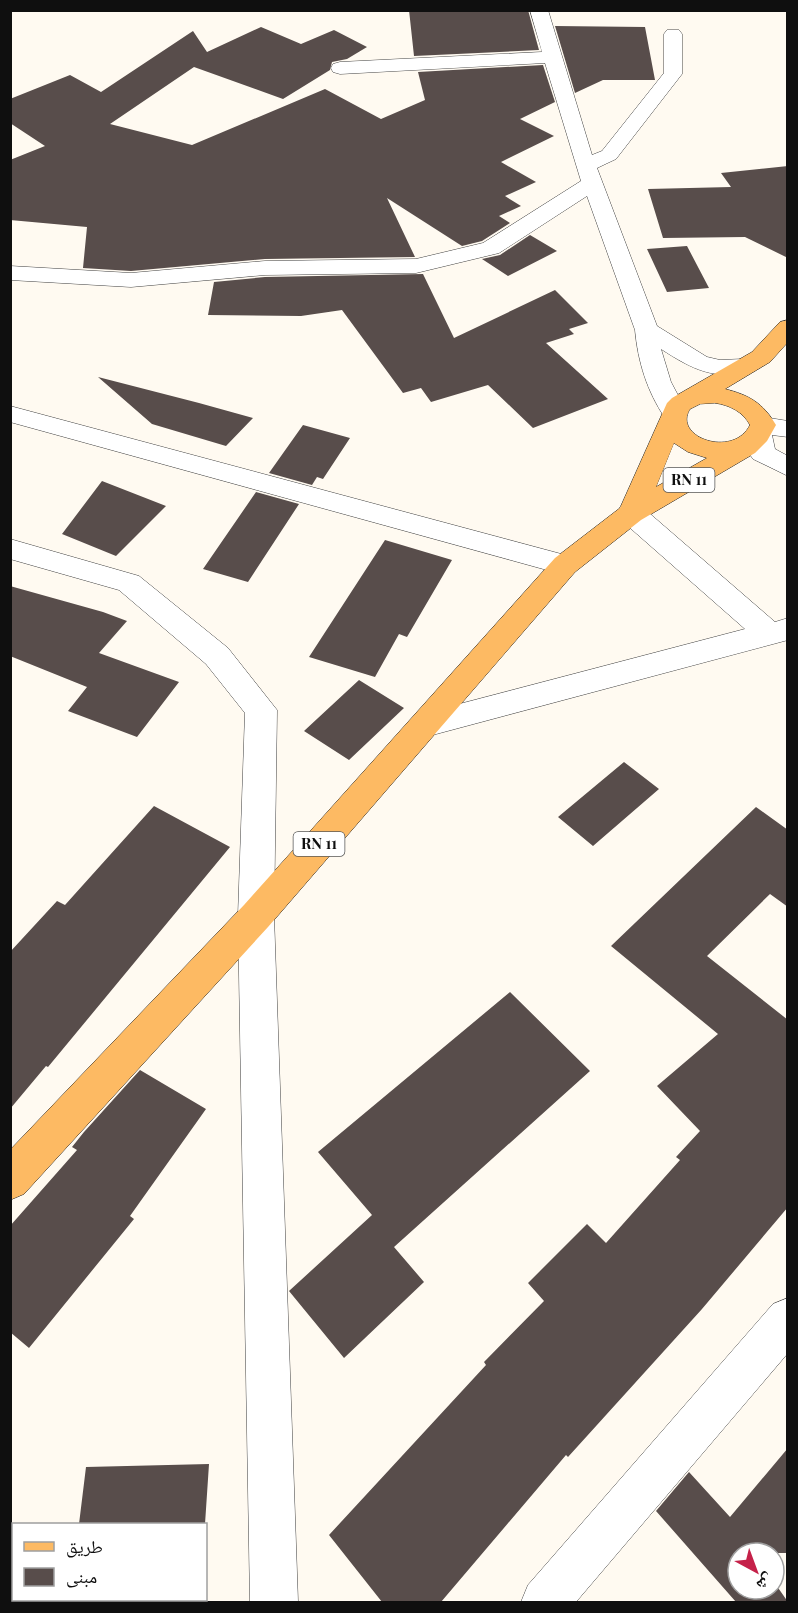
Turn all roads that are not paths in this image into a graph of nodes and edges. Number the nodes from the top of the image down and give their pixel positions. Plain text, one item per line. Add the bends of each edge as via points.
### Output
1 (539, 10) edge
2 (673, 34) dead end
3 (553, 57) junction
4 (340, 68) dead end
5 (589, 174) junction
6 (10, 273) edge
7 (788, 327) edge
8 (647, 330) junction
9 (757, 373) junction
10 (695, 397) junction
11 (674, 413) junction
12 (10, 414) edge
13 (764, 434) edge
14 (788, 467) edge
15 (631, 513) junction
16 (10, 549) edge
17 (565, 565) junction
18 (779, 632) edge
19 (425, 725) junction
20 (256, 916) junction
21 (10, 1180) edge
22 (788, 1318) edge
23 (274, 1602) edge
24 (545, 1602) edge

1 - 3 street
2 - 5 street via 673,74 609,155
3 - 4 street
3 - 5 street
5 - 6 street via 491,248 416,266 265,268 132,280
5 - 8 street
7 - 9 main road
8 - 9 street via 698,362
8 - 11 street via 649,358
9 - 10 main road
9 - 13 main road
10 - 11 main road
10 - 13 main road via 715,395 739,401 759,416
11 - 13 main road via 676,431 701,447 732,451
11 - 15 main road, RN 11
12 - 17 street
13 - 14 street via 762,453
13 - 15 main road, RN 11
15 - 17 main road, RN 11
15 - 18 street
16 - 20 street via 129,583 217,656 261,710
17 - 19 main road, RN 11
18 - 19 street
19 - 20 main road, RN 11
20 - 21 main road, RN 11
20 - 23 street
22 - 24 street

